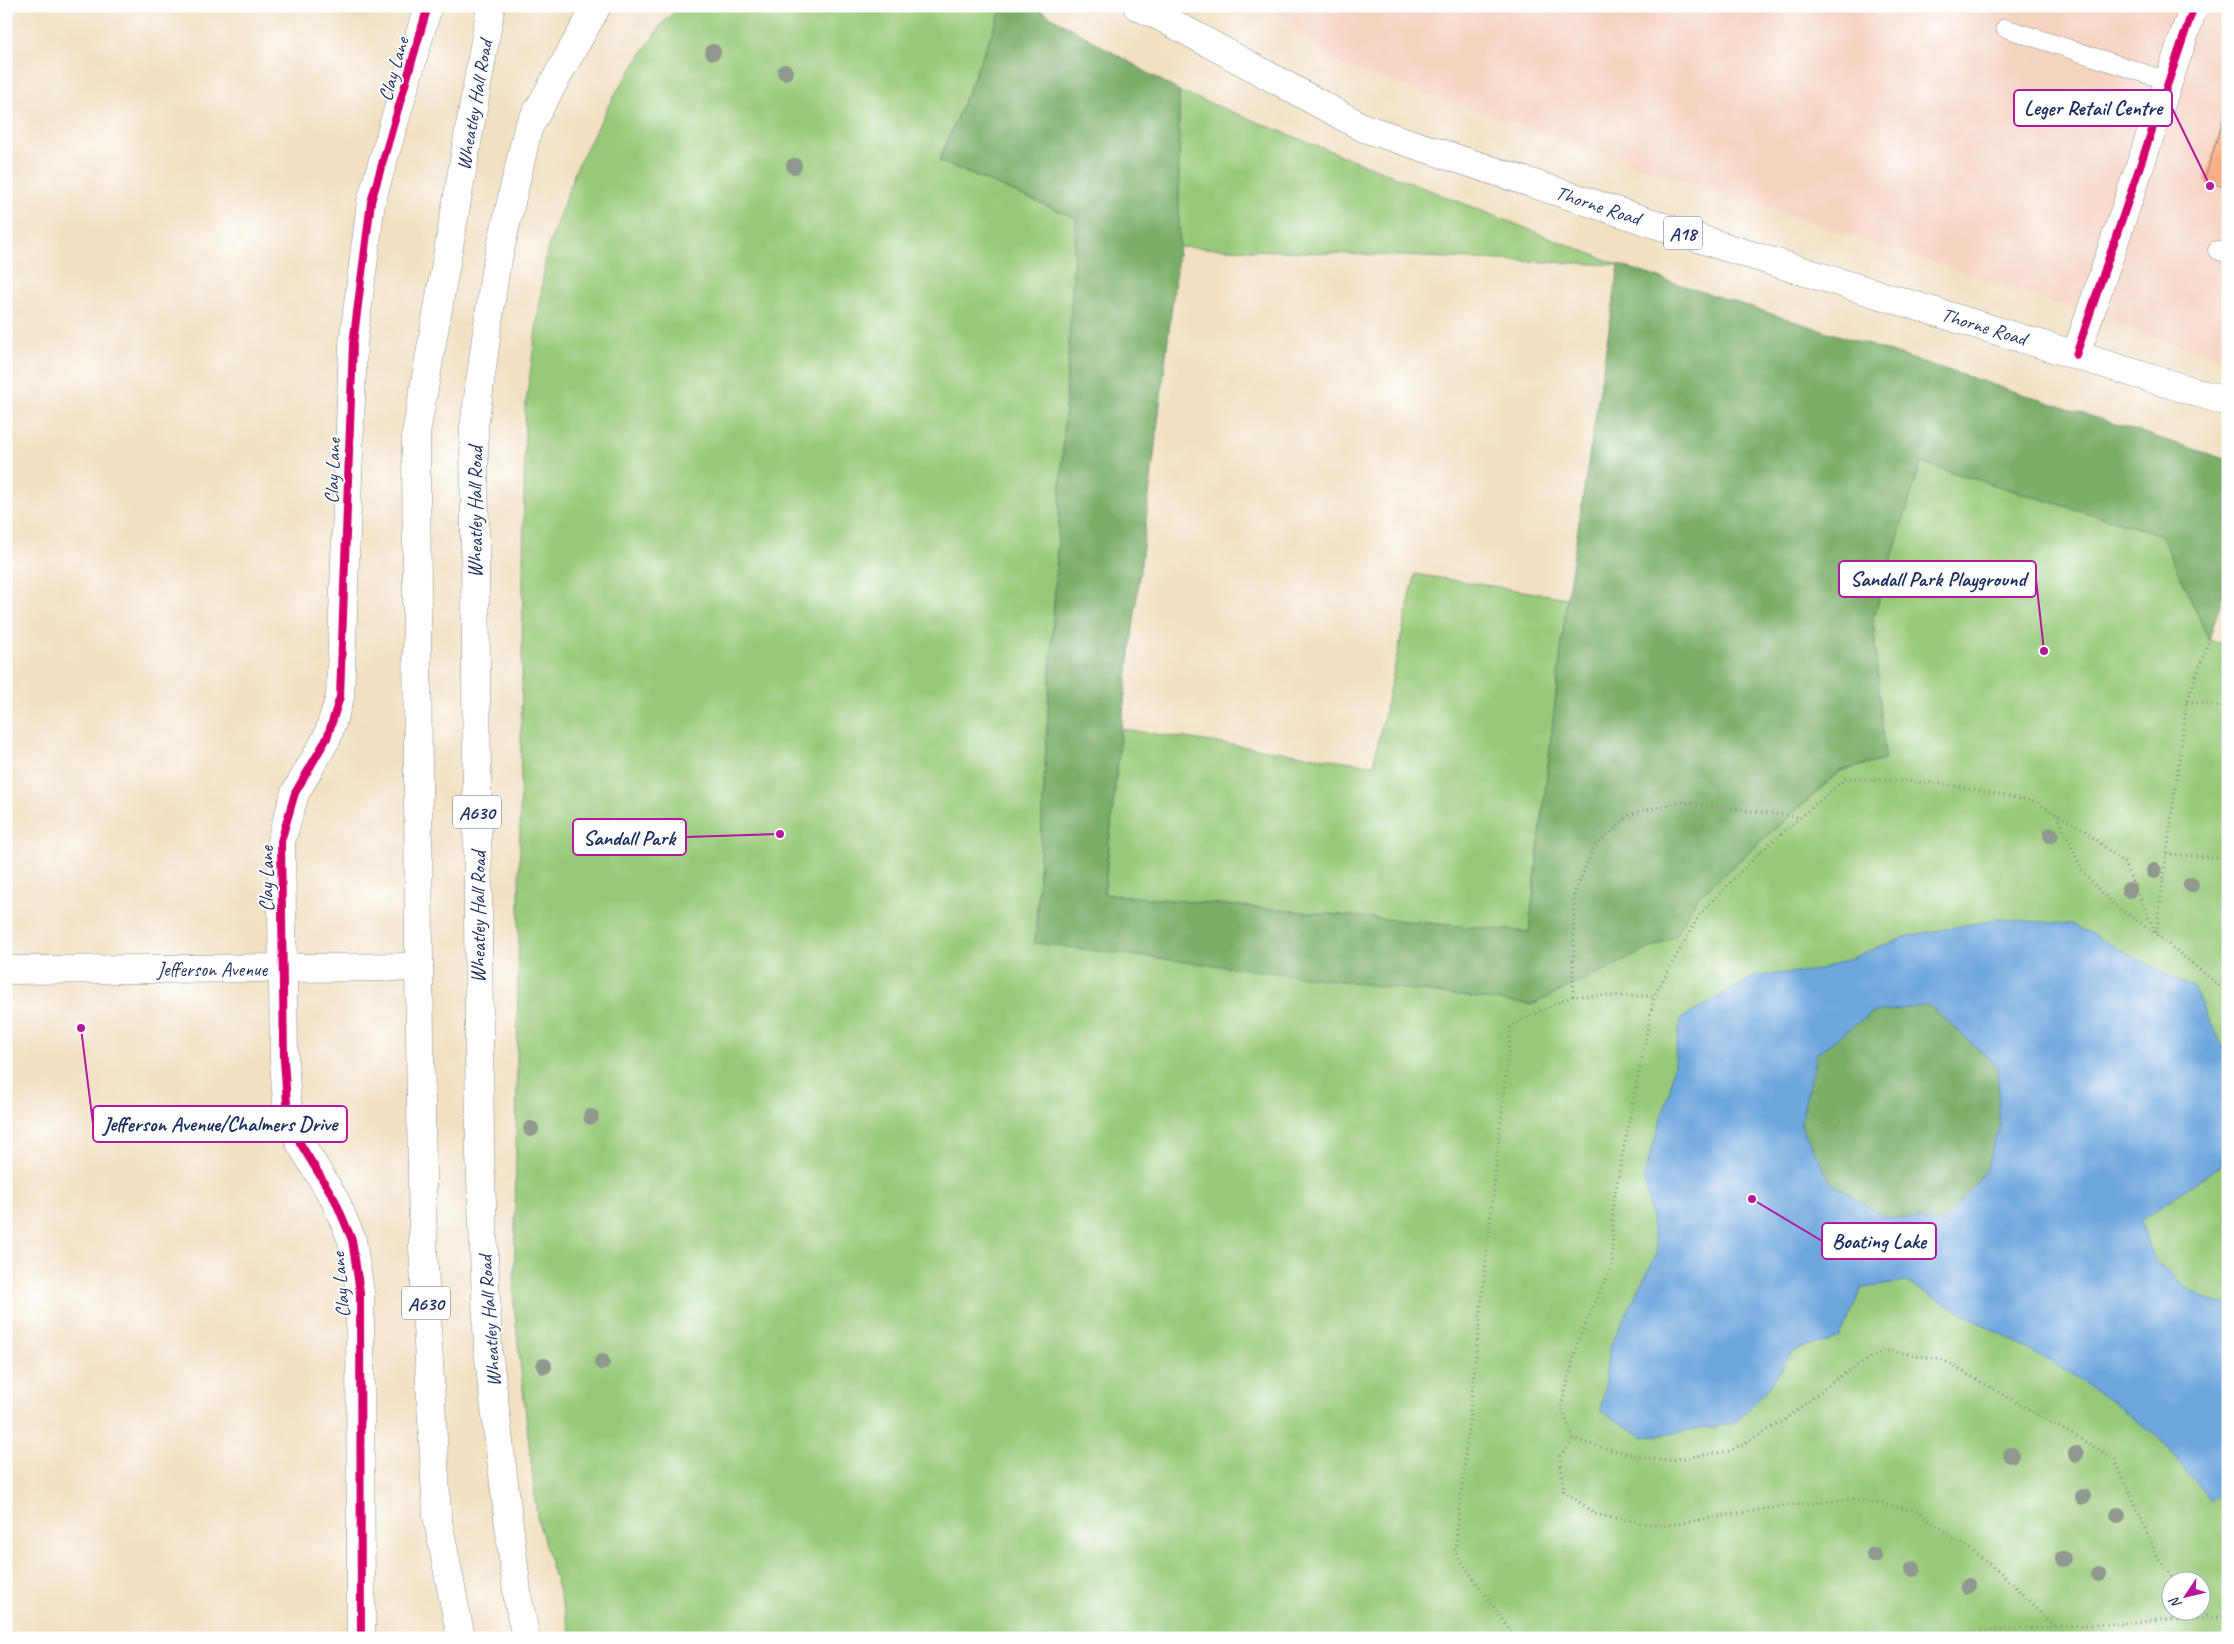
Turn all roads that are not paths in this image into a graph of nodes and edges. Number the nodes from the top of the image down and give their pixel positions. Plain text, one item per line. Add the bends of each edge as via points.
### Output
1 (425, 6) edge
2 (491, 6) edge
3 (597, 6) edge
4 (2194, 6) edge
5 (1148, 9) edge
6 (2005, 28) dead end
7 (2168, 81) junction
8 (2076, 354) junction
9 (2228, 402) edge
10 (419, 967) junction
11 (282, 969) junction
12 (6, 970) edge
13 (361, 1638) edge
14 (461, 1638) edge
15 (526, 1638) edge

1 - 11 main road, Clay Lane via 426,13 371,202 353,344 340,697 327,738 295,793 281,841
2 - 10 main road, Wheatley Hall Road / A630 via 416,434
3 - 15 main road, Wheatley Hall Road / A630 via 528,128 495,272 474,427 480,1155 488,1341 518,1600
4 - 7 main road
5 - 8 main road, Thorne Road / A18 via 1364,128 1725,247
6 - 7 lane
7 - 8 main road
8 - 9 main road, Thorne Road / A18
10 - 11 main road, Jefferson Avenue
10 - 14 main road, Wheatley Hall Road / A630 via 423,1247 437,1516
11 - 12 main road, Jefferson Avenue
11 - 13 main road, Clay Lane via 287,1103 300,1144 335,1200 352,1240 360,1292

